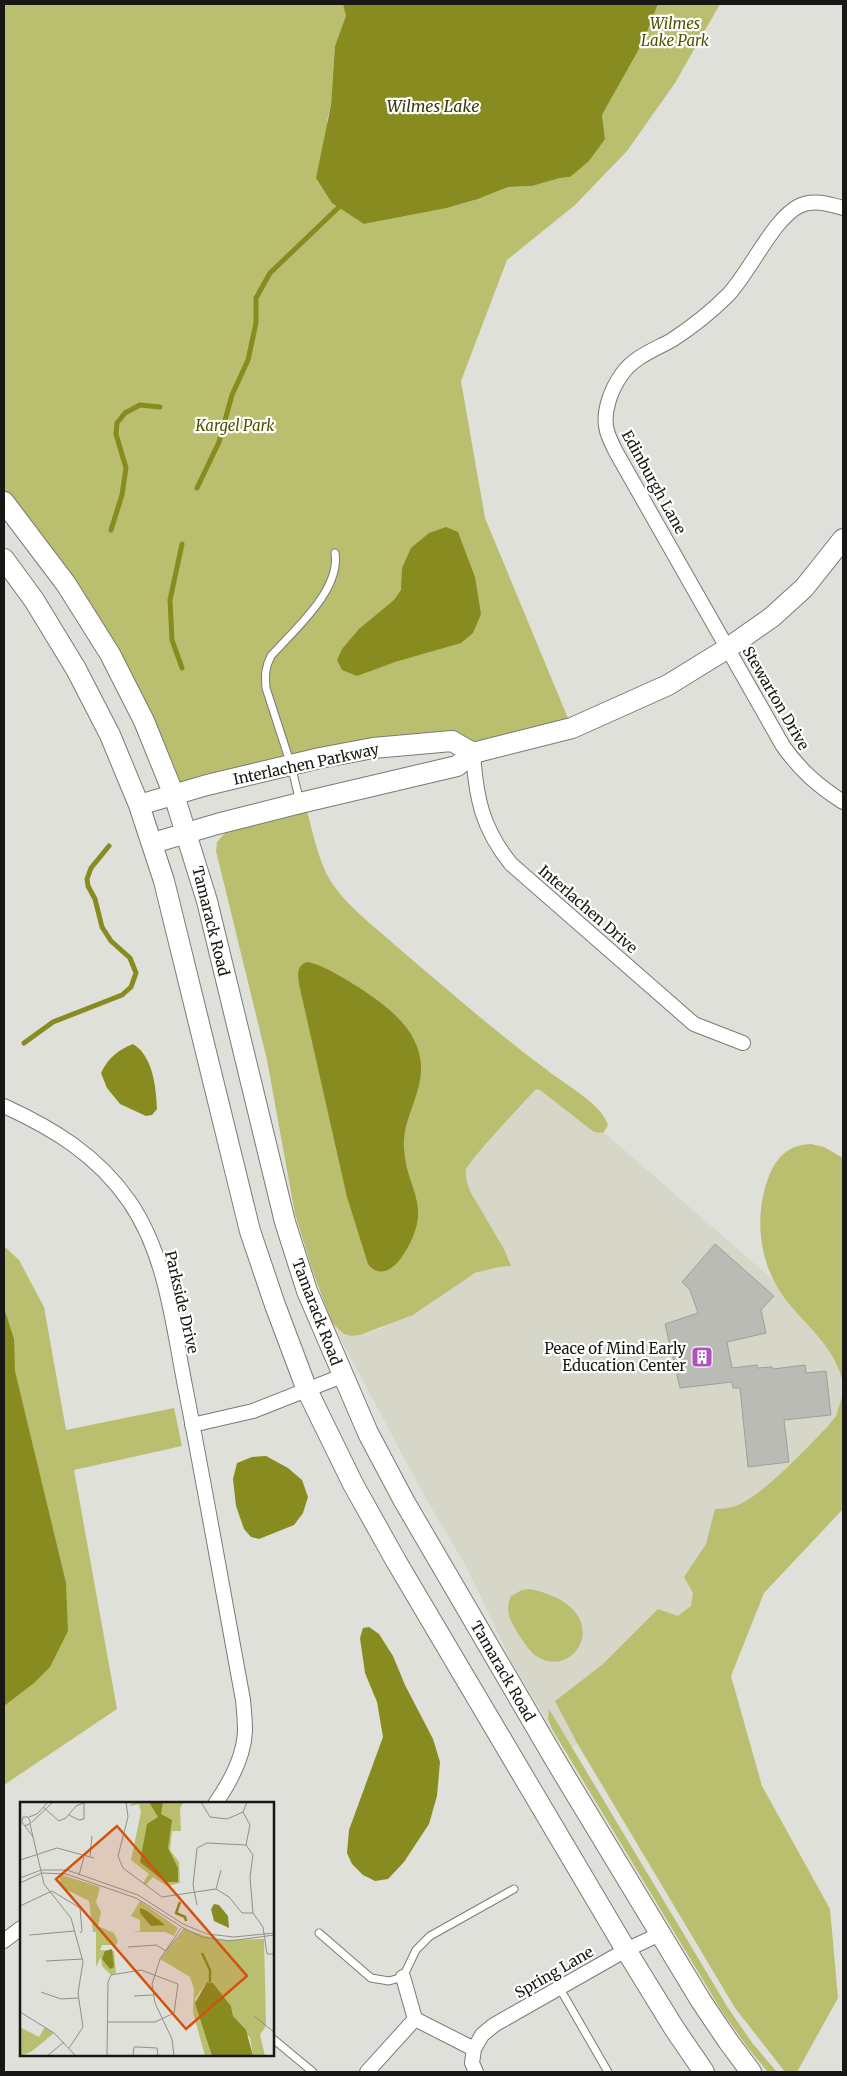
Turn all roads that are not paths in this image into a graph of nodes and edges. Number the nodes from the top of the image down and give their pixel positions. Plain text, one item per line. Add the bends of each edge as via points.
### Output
1 (843, 208) edge
2 (4, 502) edge
3 (843, 539) edge
4 (335, 553) dead end
5 (4, 559) edge
6 (728, 648) junction
7 (473, 753) junction
8 (290, 765) junction
9 (174, 795) junction
10 (300, 802) junction
11 (843, 802) edge
12 (139, 805) junction
13 (186, 833) junction
14 (153, 843) junction
15 (743, 1043) dead end
16 (4, 1106) edge
17 (342, 1376) junction
18 (307, 1390) junction
19 (192, 1425) junction
20 (216, 1802) edge
21 (514, 1889) dead end
22 (20, 1929) edge
23 (318, 1933) dead end
24 (660, 1934) junction
25 (4, 1941) edge
26 (626, 1950) junction
27 (404, 1977) junction
28 (559, 1987) junction
29 (415, 2020) junction
30 (274, 2040) edge
31 (474, 2049) junction
32 (313, 2072) edge
33 (367, 2072) edge
34 (476, 2072) edge
35 (608, 2072) edge
36 (704, 2072) edge
37 (751, 2072) edge

1 - 6 street, Edinburgh Lane via 815,202 799,205 787,214 744,276 714,309 671,340 636,359 622,373 607,408 607,430 616,452
2 - 9 street, Tamarack Road via 66,584 110,654 144,721
3 - 6 street via 804,588
4 - 8 lane via 334,569 325,594 266,664 266,688
5 - 12 street via 34,600 76,669 110,735
6 - 7 street via 668,685 572,728
6 - 11 street, Stewarton Drive via 797,766
7 - 8 street, Interlachen Parkway via 452,741 373,748
7 - 10 street via 457,766
7 - 15 street, Interlachen Drive via 475,788 486,823 511,864 694,1024
8 - 9 street, Interlachen Parkway
8 - 10 lane
9 - 12 street, Interlachen Parkway
9 - 13 street, Tamarack Road
10 - 13 street
12 - 14 street
13 - 14 street
13 - 17 street, Tamarack Road via 207,901 285,1222 307,1291
14 - 18 street via 250,1231
16 - 19 street, Parkside Drive via 41,1123 72,1143 93,1160 129,1201 158,1258
17 - 18 street
17 - 24 street, Tamarack Road via 404,1501
18 - 19 street via 254,1411
18 - 26 street via 396,1561
19 - 20 street, Parkside Drive via 244,1700 245,1733 238,1759
21 - 27 lane via 430,1936 416,1950
22 - 25 street
23 - 27 lane via 371,1978 389,1981
24 - 26 street, Spring Lane
24 - 37 street, Tamarack Road via 706,2009
26 - 28 street, Spring Lane
26 - 36 street
27 - 29 street
28 - 31 street, Spring Lane via 494,2025 482,2035
28 - 35 lane
29 - 31 street
29 - 33 street
30 - 32 lane
31 - 34 street via 472,2063

